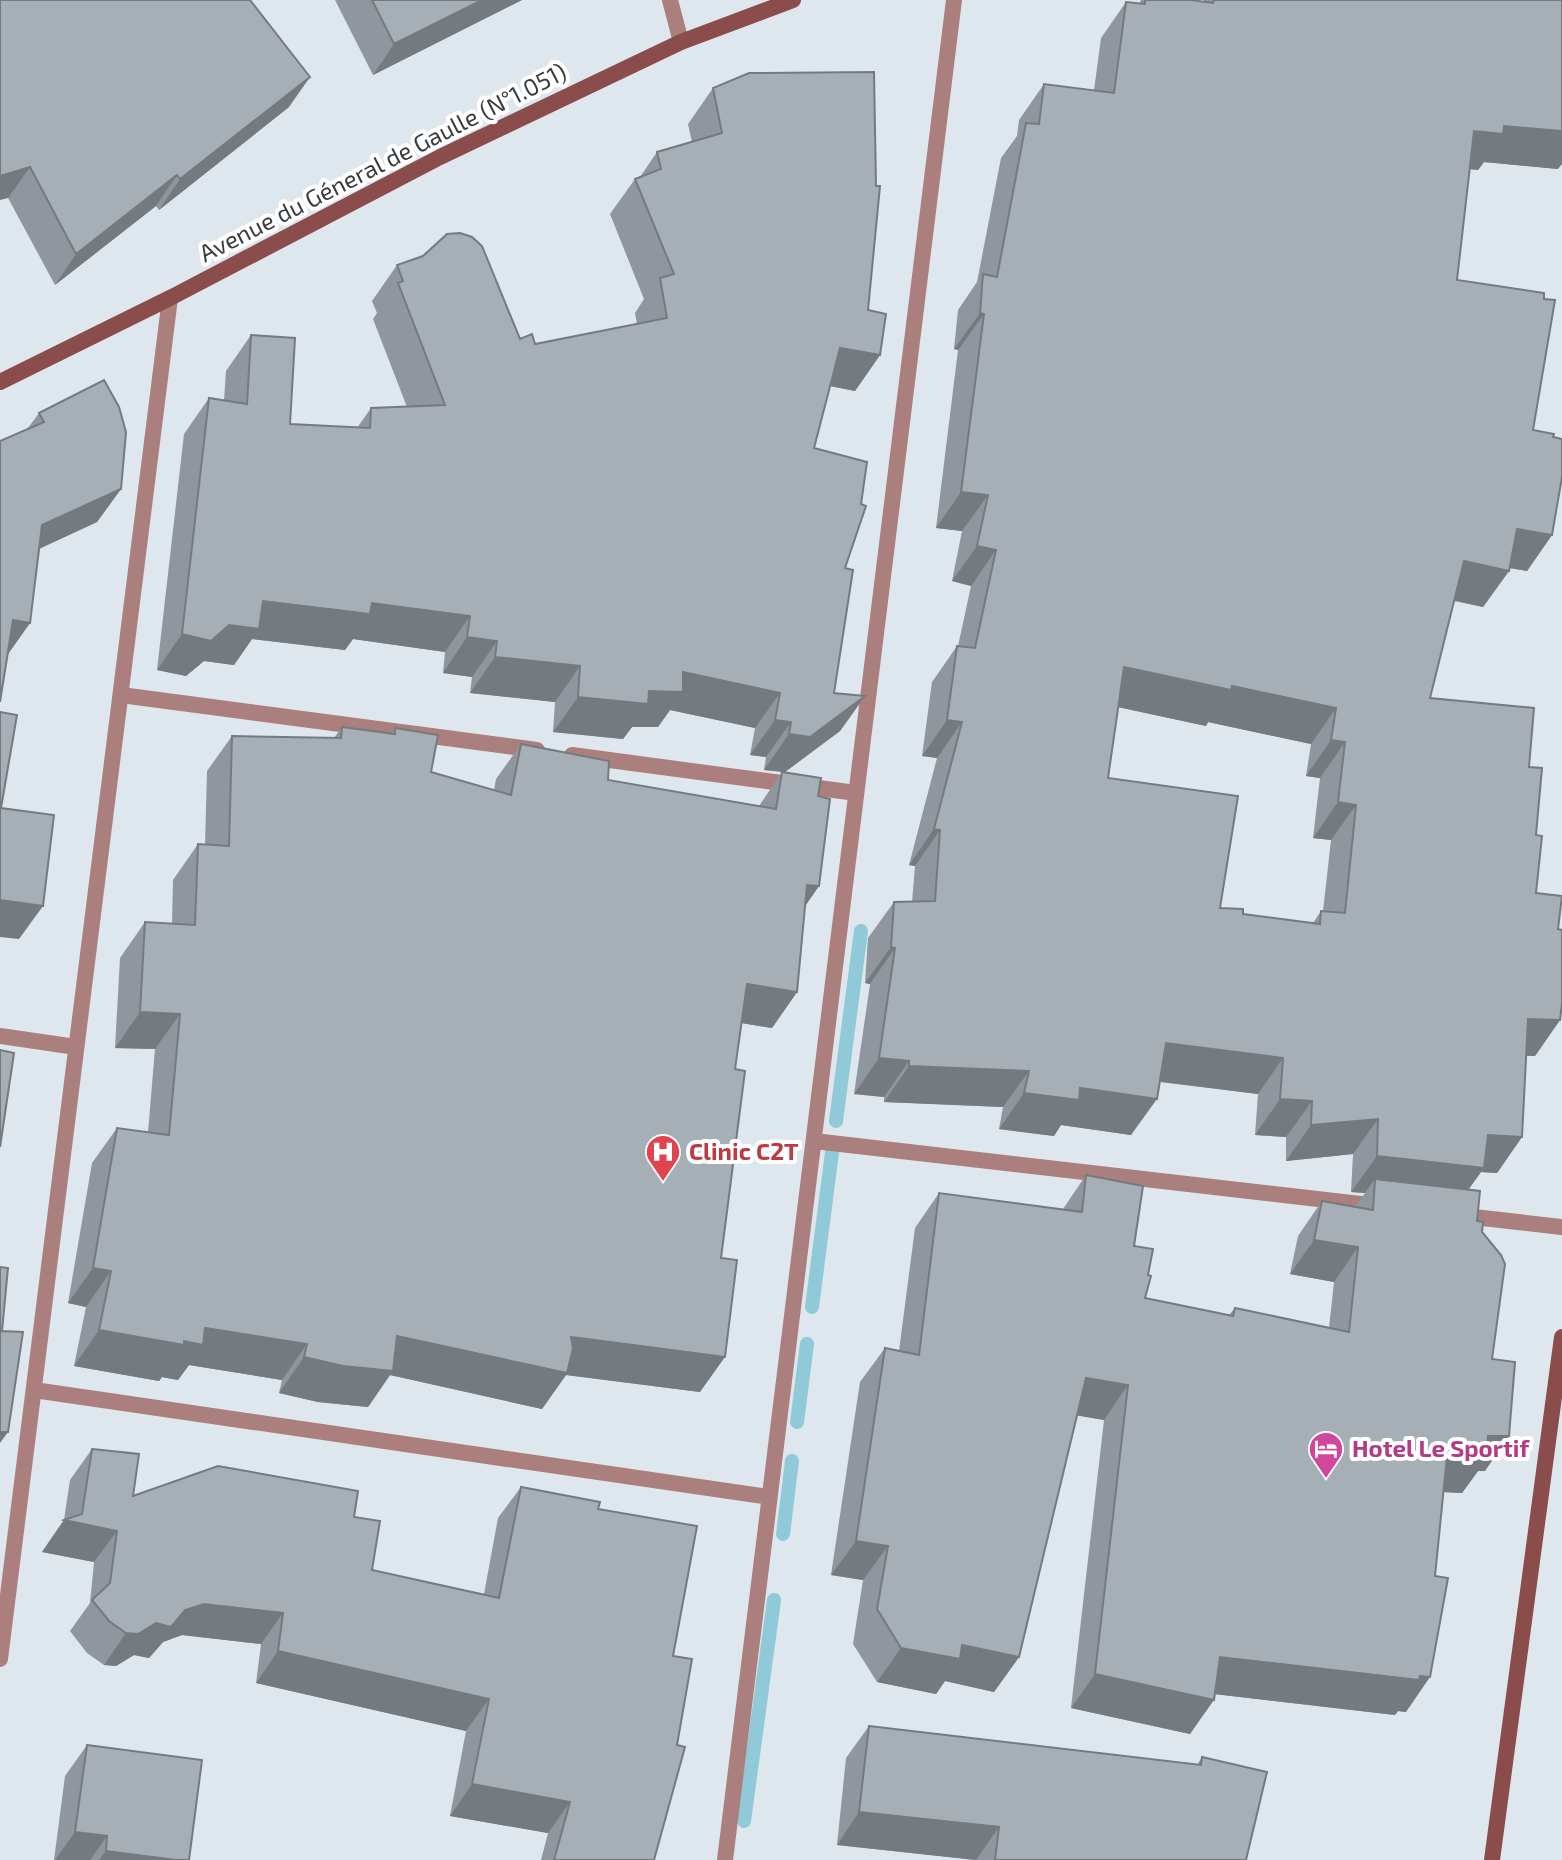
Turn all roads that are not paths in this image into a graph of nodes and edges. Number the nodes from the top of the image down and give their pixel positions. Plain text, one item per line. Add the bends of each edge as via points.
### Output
1 (670, 0) edge
2 (793, 0) edge
3 (954, 0) edge
4 (681, 42) junction
5 (170, 298) junction
6 (0, 382) edge
7 (121, 695) junction
8 (856, 793) junction
9 (0, 1036) edge
10 (76, 1047) junction
11 (814, 1141) junction
12 (1390, 1207) edge
13 (1437, 1213) edge
14 (1562, 1227) edge
15 (1562, 1337) edge
16 (34, 1390) junction
17 (769, 1497) junction
18 (0, 1659) edge
19 (725, 1860) edge
20 (1492, 1860) edge

1 - 4 street
2 - 4 main road, Avenue du Géneral de Gaulle (N°1.051)
3 - 8 street
4 - 5 main road, Avenue du Géneral de Gaulle (N°1.051) via 440,157
5 - 6 main road, Avenue du Géneral de Gaulle (N°1.051)
5 - 7 street
7 - 8 street
7 - 10 street
8 - 11 street
9 - 10 street
10 - 16 street
11 - 12 street
11 - 17 street
13 - 14 street
15 - 20 main road
16 - 17 street
16 - 18 street
17 - 19 street

